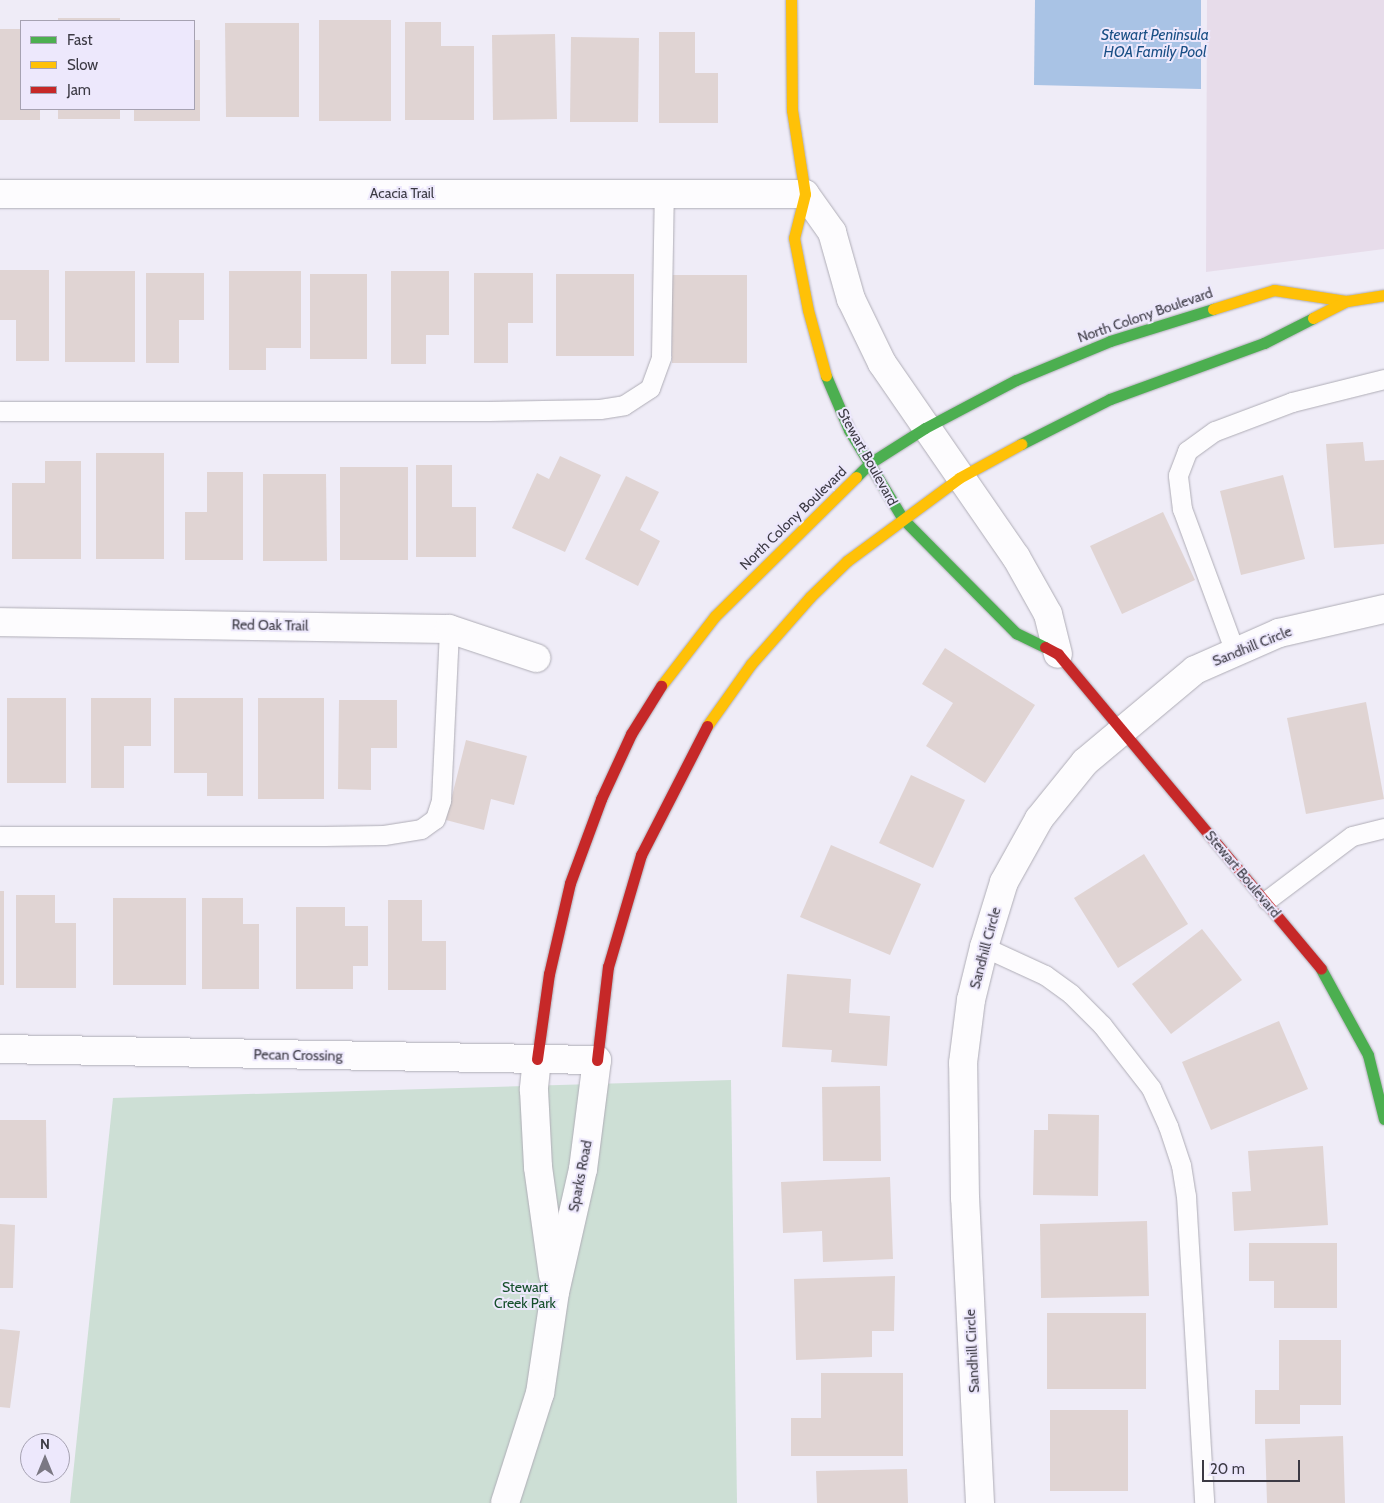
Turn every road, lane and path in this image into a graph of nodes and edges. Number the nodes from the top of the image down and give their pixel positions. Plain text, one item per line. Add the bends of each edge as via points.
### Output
1 (791, 0) edge
2 (664, 192) junction
3 (0, 194) edge
4 (804, 194) junction
5 (1384, 294) edge
6 (1347, 301) junction
7 (1384, 379) edge
8 (0, 411) edge
9 (926, 428) junction
10 (870, 464) junction
11 (959, 478) junction
12 (903, 519) junction
13 (1384, 609) edge
14 (0, 622) edge
15 (449, 629) junction
16 (1235, 652) junction
17 (1058, 654) junction
18 (536, 658) dead end
19 (1119, 730) junction
20 (1384, 828) edge
21 (0, 836) edge
22 (1267, 900) junction
23 (984, 947) junction
24 (0, 1049) edge
25 (1376, 1054) edge
26 (537, 1059) junction
27 (597, 1060) junction
28 (1384, 1119) edge
29 (555, 1292) junction
30 (505, 1503) edge
31 (980, 1503) edge
32 (1204, 1503) edge

1 - 4 main road, Stewart Boulevard via 792,110
2 - 3 street, Acacia Trail
2 - 4 street, Acacia Trail
2 - 8 lane via 661,357 650,388 624,405 600,409 488,411
4 - 9 street, Stewart Boulevard via 832,232 851,299 882,363
4 - 10 main road, Stewart Boulevard via 794,238 808,310 829,386
5 - 6 main road, North Colony Boulevard
6 - 9 main road, North Colony Boulevard via 1274,290 1214,307 1110,340 1016,380
6 - 11 main road, North Colony Boulevard via 1264,343 1093,406
7 - 16 lane via 1292,402 1215,431 1186,451 1178,475 1182,509
9 - 10 main road, North Colony Boulevard
9 - 11 street, Stewart Boulevard
10 - 12 main road, Stewart Boulevard
10 - 26 main road, North Colony Boulevard via 715,616 668,674 632,734 601,799 570,883 549,974
11 - 12 main road, North Colony Boulevard
11 - 17 street, Stewart Boulevard via 1016,557 1048,614
12 - 17 main road, Stewart Boulevard via 1016,633
12 - 27 main road, North Colony Boulevard via 847,561 810,597 750,664 703,732 671,789 638,864 608,967
13 - 16 street, Sandhill Circle via 1279,633
14 - 15 street, Red Oak Trail
15 - 18 street, Red Oak Trail
15 - 21 lane via 441,800 435,819 421,828 384,835 350,836
16 - 19 street, Sandhill Circle via 1195,670
17 - 19 main road, Stewart Boulevard
19 - 22 main road, Stewart Boulevard
19 - 23 street, Sandhill Circle via 1085,762 1039,819 1004,882
20 - 22 lane via 1352,836
22 - 25 main road, Stewart Boulevard via 1327,976
23 - 31 street, Sandhill Circle via 971,1000 963,1063 965,1208
23 - 32 lane via 1045,975 1071,994 1102,1025 1151,1088 1168,1126 1181,1165 1186,1196
24 - 26 street, Pecan Crossing
25 - 28 main road, Stewart Boulevard
26 - 27 street, Pecan Crossing
26 - 29 street, Sparks Road via 534,1090 538,1168
27 - 29 street, Sparks Road via 583,1168
29 - 30 street, Sparks Road via 540,1393

